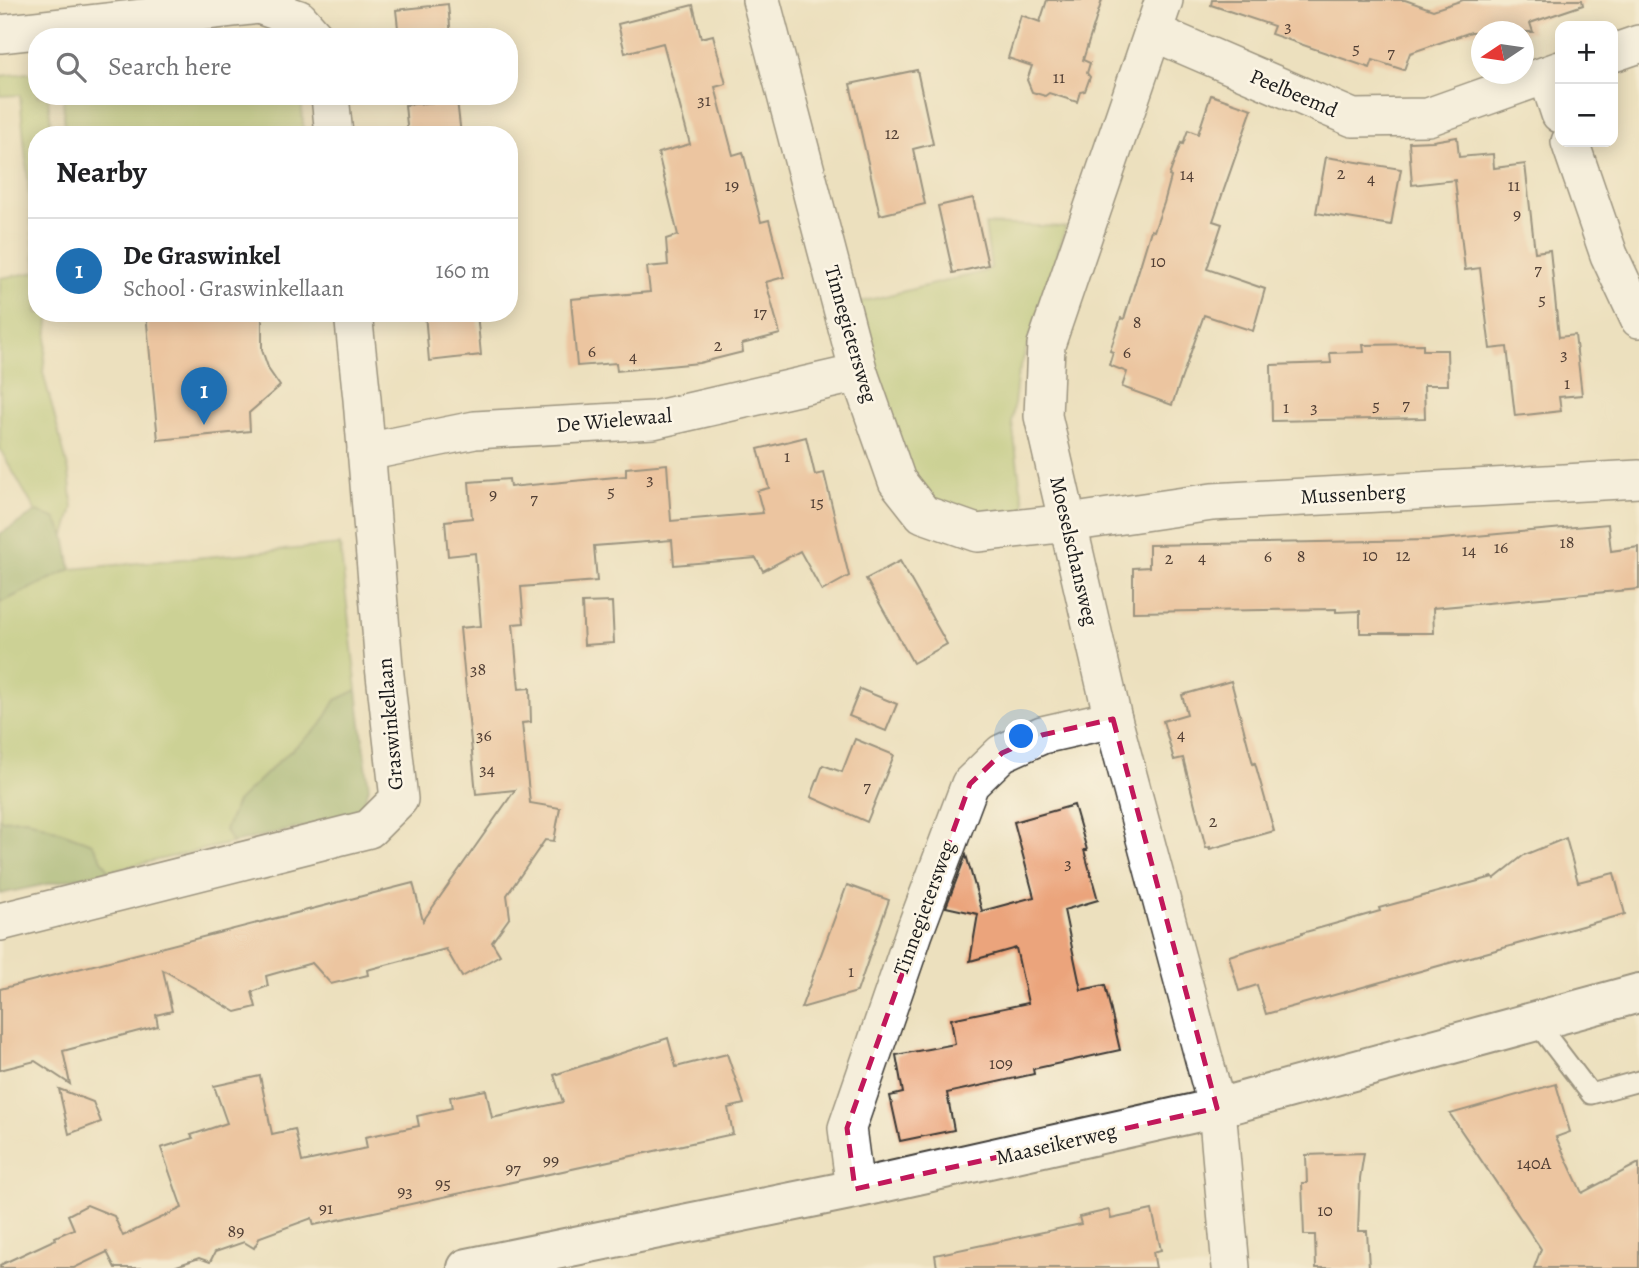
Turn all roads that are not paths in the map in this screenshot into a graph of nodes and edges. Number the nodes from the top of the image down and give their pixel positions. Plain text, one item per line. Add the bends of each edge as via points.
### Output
1 (761, 0) edge
2 (1158, 16) edge
3 (54, 28) edge
4 (307, 28) edge
5 (28, 31) edge
6 (0, 34) edge
7 (1639, 44) edge
8 (1618, 51) edge
9 (1554, 73) edge
10 (331, 105) edge
11 (333, 126) edge
12 (1572, 147) edge
13 (1639, 319) edge
14 (354, 322) edge
15 (859, 373) junction
16 (366, 452) junction
17 (1639, 479) edge
18 (1068, 523) junction
19 (1113, 719) junction
20 (0, 922) edge
21 (1639, 993) edge
22 (1536, 1022) junction
23 (1639, 1081) edge
24 (1217, 1108) junction
25 (855, 1189) junction
26 (467, 1268) edge
27 (1231, 1268) edge

1 - 15 street, Tinnegietersweg
2 - 9 street, Peelbeemd via 1353,118 1427,117
2 - 18 street, Moeselschansweg via 1046,345 1043,416
3 - 4 street via 259,5 299,19
5 - 6 street
7 - 8 street
10 - 11 street
12 - 13 street via 1608,255
14 - 16 street, Graswinkellaan
15 - 16 street, De Wielewaal via 653,420 475,430
15 - 18 street, Tinnegietersweg via 897,481 923,514 977,533
16 - 20 street, Graswinkellaan via 399,799 369,829
17 - 18 street, Mussenberg via 1212,502
18 - 19 street, Moeselschansweg
19 - 24 street, Moeselschansweg
19 - 25 street, Tinnegietersweg via 1042,735 1002,753 971,784 847,1128
21 - 22 street, Maaseikerweg
22 - 23 lane via 1591,1094
22 - 24 street, Maaseikerweg
24 - 25 street, Maaseikerweg
24 - 27 street, Moeselschansweg
25 - 26 street, Maaseikerweg

